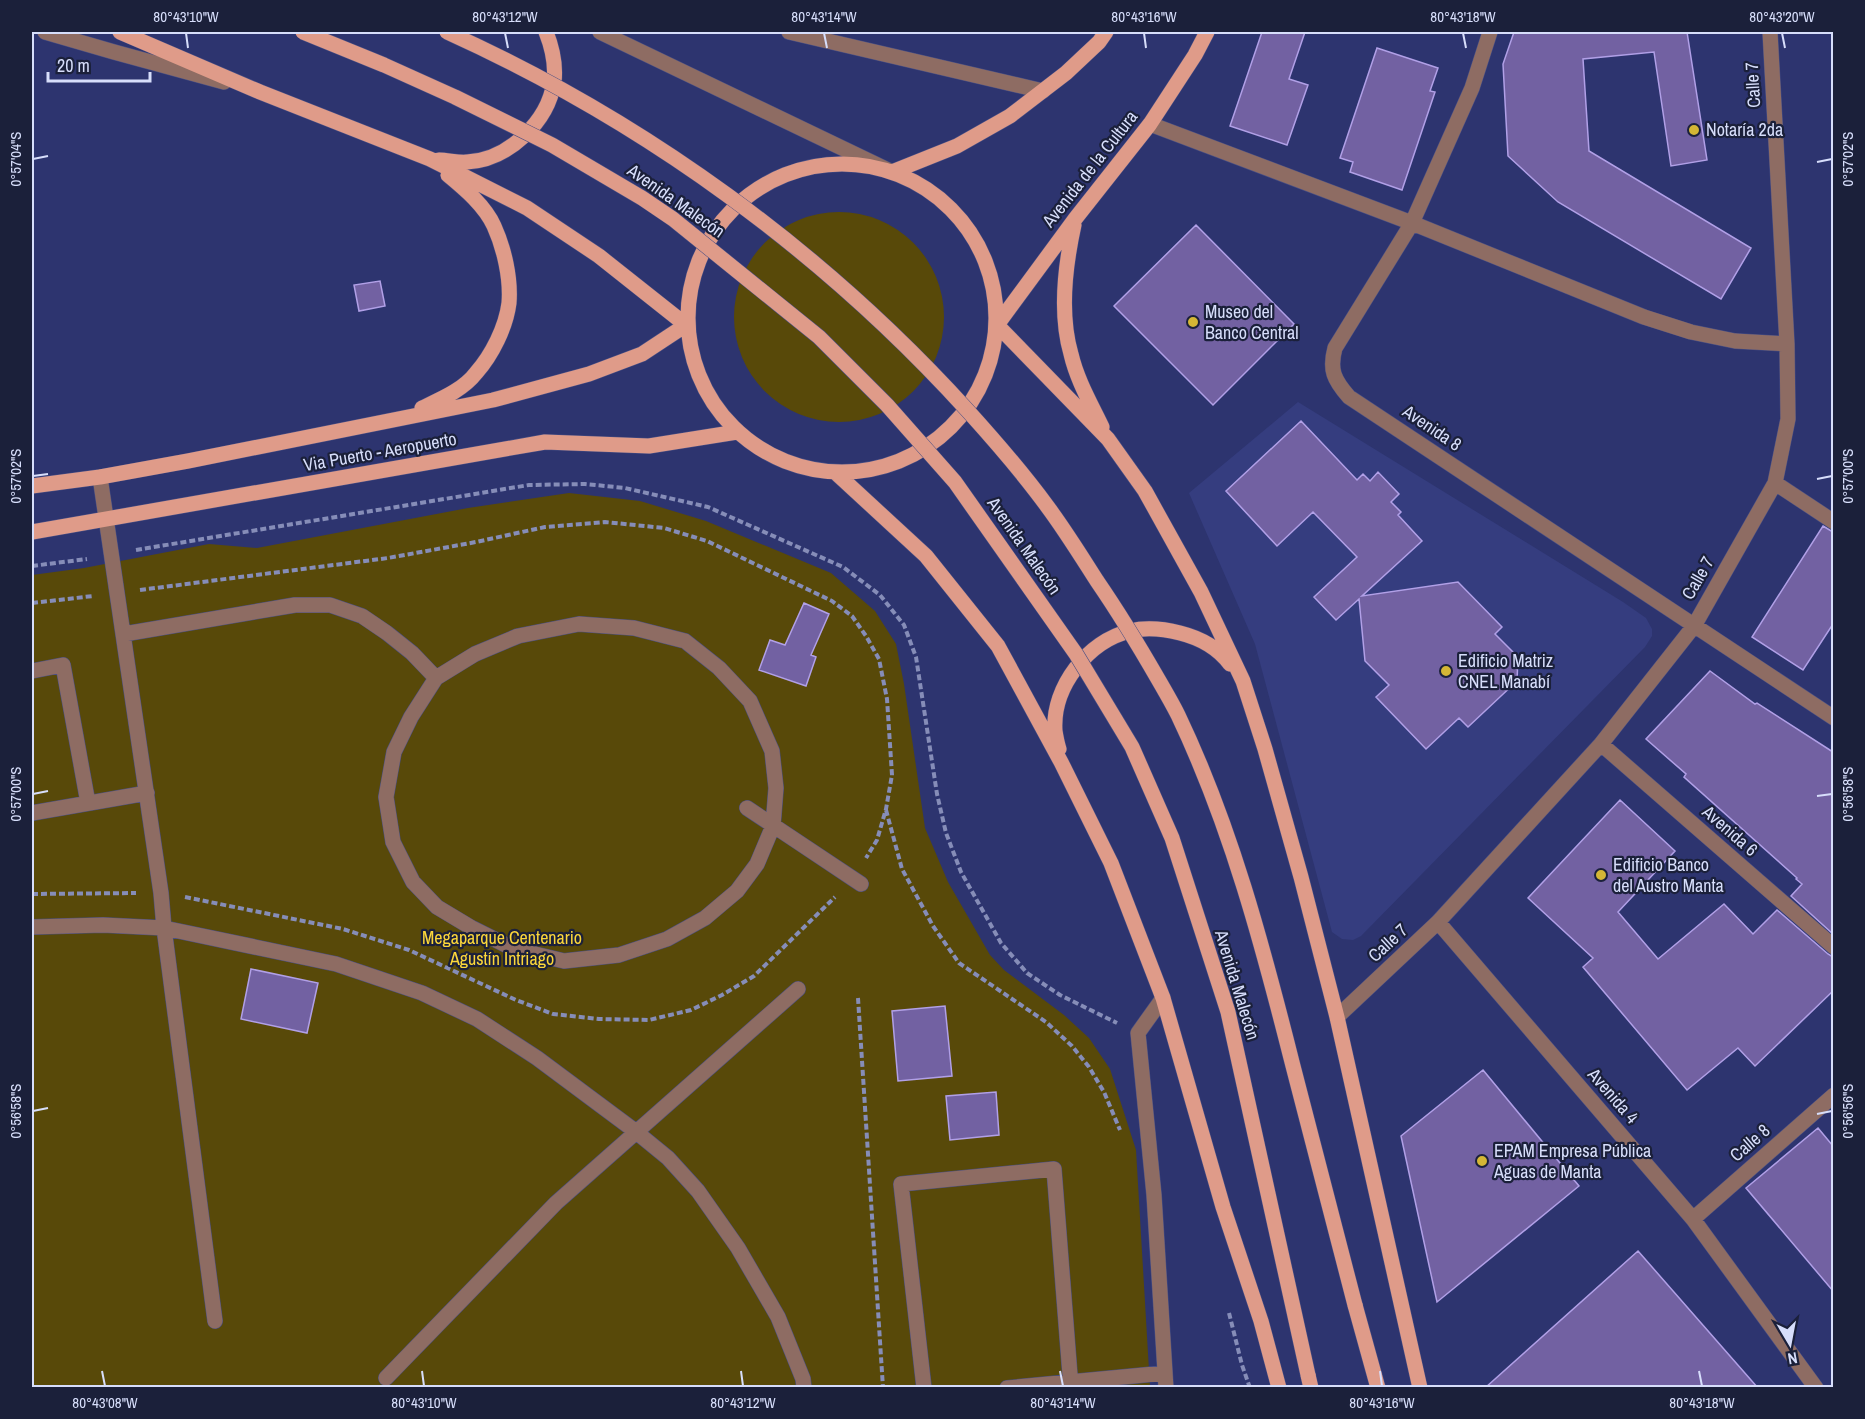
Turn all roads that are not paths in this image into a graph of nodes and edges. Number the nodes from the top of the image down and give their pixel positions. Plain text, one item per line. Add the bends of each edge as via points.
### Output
1 (45, 32) edge
2 (120, 32) edge
3 (303, 32) edge
4 (447, 32) edge
5 (546, 32) edge
6 (600, 32) edge
7 (789, 32) edge
8 (1106, 32) edge
9 (1207, 32) edge
10 (1490, 32) edge
11 (1770, 32) edge
12 (622, 36) edge
13 (1043, 91) junction
14 (260, 92) junction
15 (1150, 124) junction
16 (430, 159) junction
17 (892, 172) junction
18 (1075, 219) junction
19 (1412, 223) junction
20 (686, 325) junction
21 (998, 325) junction
22 (1787, 344) junction
23 (405, 416) junction
24 (737, 432) junction
25 (1108, 439) junction
26 (836, 473) junction
27 (100, 477) junction
28 (1775, 483) junction
29 (32, 486) edge
30 (107, 520) junction
31 (1833, 522) edge
32 (32, 532) edge
33 (1694, 626) junction
34 (124, 634) junction
35 (32, 671) edge
36 (436, 678) junction
37 (1243, 681) junction
38 (1833, 717) edge
39 (1601, 744) junction
40 (1061, 762) junction
41 (147, 793) junction
42 (88, 803) junction
43 (747, 808) dead end
44 (32, 813) edge
45 (774, 826) junction
46 (861, 884) dead end
47 (1438, 922) junction
48 (32, 927) edge
49 (164, 928) junction
50 (1833, 947) edge
51 (798, 989) dead end
52 (1163, 998) junction
53 (1337, 1017) junction
54 (1833, 1095) edge
55 (635, 1131) junction
56 (1693, 1220) junction
57 (215, 1321) dead end
58 (386, 1378) dead end
59 (1166, 1380) edge
60 (1310, 1381) edge
61 (1071, 1384) edge
62 (804, 1388) edge
63 (924, 1388) edge
64 (1007, 1388) edge
65 (1279, 1388) edge
66 (1378, 1388) edge
67 (1420, 1388) edge
68 (1816, 1388) edge

1 - 14 street
2 - 14 main road
3 - 60 main road, Avenida Malecón, bridge via 455,97 552,145 673,219 819,337 887,405 955,482 1076,654 1132,747 1172,838 1228,1012
4 - 66 main road, Avenida Malecón, bridge via 493,52 675,157 782,238 856,299 928,367 1048,507 1130,630 1177,713 1218,812 1275,995
5 - 16 main road via 553,51 554,82 544,112 524,137 498,155 468,162
6 - 12 street
7 - 13 street
8 - 13 main road
9 - 15 main road, Avenida de la Cultura
10 - 19 street, Avenida 8 via 1472,88
11 - 22 street, Calle 7
12 - 17 street
13 - 17 main road via 1011,116 957,146
14 - 16 main road
15 - 18 main road, Avenida de la Cultura
15 - 19 street
16 - 20 main road via 527,208 600,256
16 - 23 main road via 466,190 494,225 508,276 509,303 501,332 476,375 451,394
17 - 20 main road via 855,164 817,165 758,188 732,208 712,232 697,261
17 - 21 main road via 936,195 970,231 992,276
18 - 21 main road, Avenida de la Cultura
18 - 25 main road via 1065,290 1070,354
19 - 22 street via 1644,317 1736,341
19 - 33 street, Avenida 8 via 1335,348 1332,366 1339,385 1349,397
20 - 23 main road, Via Puerto - Aeropuerto via 642,354 589,374 493,400
20 - 24 main road via 693,365 711,402
21 - 25 main road
21 - 26 main road via 990,365 973,401 947,432 914,455 876,468
22 - 28 street, Calle 7 via 1788,419
23 - 27 main road, Via Puerto - Aeropuerto
24 - 26 main road via 766,453 800,467
24 - 30 main road, Via Puerto - Aeropuerto via 649,446 545,442
25 - 37 main road via 1144,491 1196,582
26 - 40 main road via 926,556 998,646
27 - 29 main road, Via Puerto - Aeropuerto
27 - 30 street
28 - 31 street
28 - 33 street, Calle 7
30 - 32 main road, Via Puerto - Aeropuerto
30 - 34 street
33 - 38 street, Avenida 8
33 - 39 street, Calle 7
34 - 36 street via 295,605 330,605 362,616 387,633
34 - 41 street
35 - 42 street via 63,665
36 - 45 street via 475,654 518,636 579,624 634,628 685,641 719,668 750,701 772,751 776,788
36 - 45 street via 394,752 386,797 393,842 413,882 437,907 514,949 564,961 619,955 667,939 705,918 737,891 757,864
37 - 40 main road via 1223,655 1195,637 1163,629 1130,631 1099,644 1075,668 1059,697 1055,729
37 - 53 main road via 1301,877
39 - 47 street, Calle 7
39 - 50 street, Avenida 6
40 - 52 main road via 1111,863
41 - 42 street
41 - 49 street
42 - 44 street
43 - 45 street
45 - 46 street
47 - 53 street, Calle 7
47 - 56 street, Avenida 4
48 - 49 street
49 - 55 street via 336,964 422,993 477,1019
49 - 57 street
51 - 55 street
52 - 59 street via 1138,1033
52 - 65 main road
53 - 67 main road
54 - 56 street, Calle 8
55 - 58 street via 555,1203
55 - 62 street via 668,1158 698,1191 738,1248 778,1317
56 - 68 street, Avenida 4
59 - 61 street
61 - 63 street via 1054,1169 901,1184
61 - 64 street

